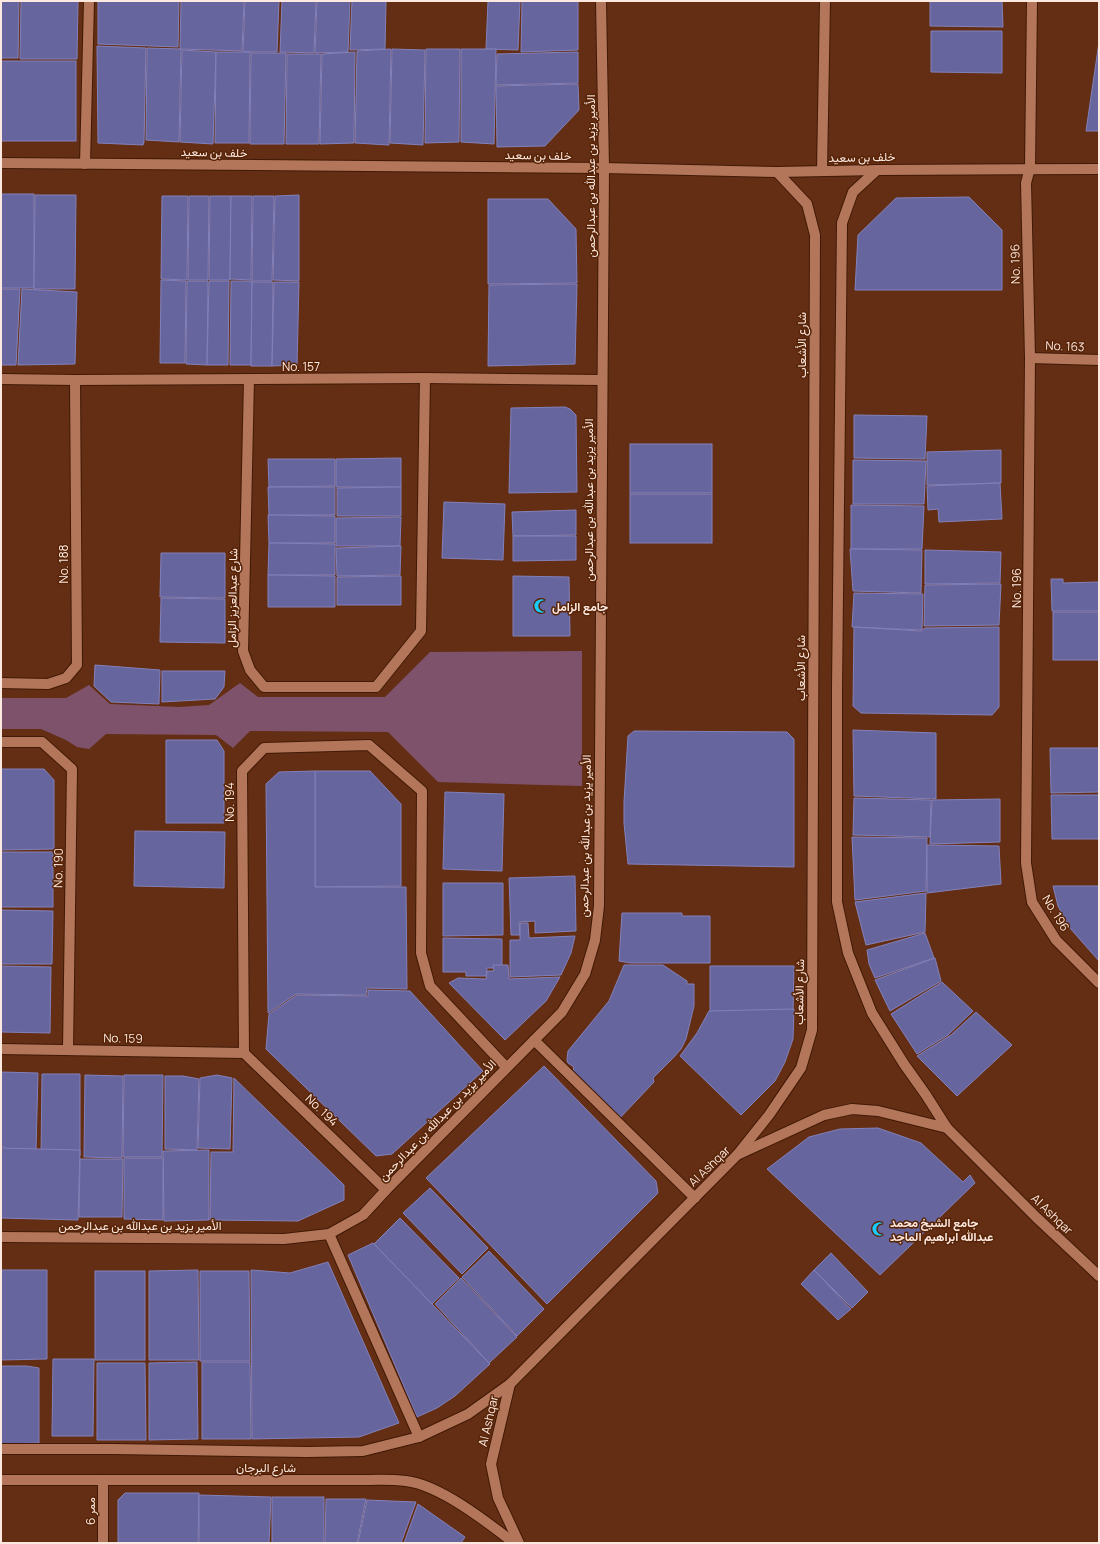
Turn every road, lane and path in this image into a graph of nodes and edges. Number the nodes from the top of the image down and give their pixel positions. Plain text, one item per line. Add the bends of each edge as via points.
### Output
1 (89, 1) edge
2 (601, 1) edge
3 (825, 1) edge
4 (1032, 1) edge
5 (1, 163) edge
6 (85, 164) junction
7 (604, 168) junction
8 (1030, 168) junction
9 (1099, 169) edge
10 (877, 170) junction
11 (822, 171) junction
12 (777, 172) junction
13 (1030, 358) junction
14 (1099, 360) edge
15 (425, 378) junction
16 (1, 379) edge
17 (250, 379) junction
18 (75, 380) junction
19 (601, 380) junction
20 (1, 683) edge
21 (1, 742) edge
22 (1099, 982) edge
23 (534, 1040) junction
24 (1, 1049) edge
25 (68, 1050) junction
26 (244, 1053) junction
27 (506, 1067) junction
28 (947, 1128) junction
29 (737, 1155) junction
30 (386, 1190) junction
31 (695, 1198) junction
32 (329, 1234) junction
33 (1, 1237) edge
34 (1099, 1276) edge
35 (510, 1384) junction
36 (419, 1437) junction
37 (1, 1449) edge
38 (1, 1480) edge
39 (103, 1480) junction
40 (103, 1543) edge
41 (514, 1543) edge
42 (519, 1543) edge

1 - 6 street
2 - 7 street, الأمير يزيد بن عبدالله بن عبدالرحمن
3 - 11 street
4 - 8 street, No. 196
5 - 6 street, خلف بن سعيد
6 - 7 street, خلف بن سعيد
7 - 12 street, خلف بن سعيد
7 - 19 street, الأمير يزيد بن عبدالله بن عبدالرحمن
8 - 9 street, خلف بن سعيد
8 - 10 street, خلف بن سعيد
8 - 13 street, No. 196 via 1026,183
10 - 11 street, خلف بن سعيد
10 - 28 street via 853,192 842,223 837,902 848,953 872,1013
11 - 12 street, خلف بن سعيد
12 - 29 street, شارع الأشعاب via 807,204 814,235 812,1030 800,1068 769,1115
13 - 14 street, No. 163
13 - 22 street, No. 196 via 1026,863 1032,902 1056,940
15 - 17 street, No. 157
15 - 17 street, شارع عبدالعزيز الزامل via 421,631 376,687 264,686 250,670 243,652
15 - 19 street, No. 157
16 - 18 street, No. 157
17 - 18 street, No. 157
18 - 20 street, No. 188 via 77,664 66,678 48,684
19 - 23 street, الأمير يزيد بن عبدالله بن عبدالرحمن via 599,906 595,940 585,974 562,1012
21 - 25 street, No. 190 via 42,742 72,769
23 - 27 street, الأمير يزيد بن عبدالله بن عبدالرحمن
23 - 31 street
24 - 25 street, No. 159
25 - 26 street, No. 159
26 - 27 street, No. 194 via 242,771 264,748 369,745 422,791 421,953 430,986
26 - 30 street, No. 194
27 - 30 street, الأمير يزيد بن عبدالله بن عبدالرحمن
28 - 29 street, Al Ashqar via 878,1111 852,1109 824,1115
28 - 34 street, Al Ashqar
29 - 31 street, Al Ashqar
30 - 32 street, الأمير يزيد بن عبدالله بن عبدالرحمن via 363,1216
31 - 35 street, Al Ashqar
32 - 33 street, الأمير يزيد بن عبدالله بن عبدالرحمن via 284,1239
32 - 36 street
35 - 36 street, شارع البرجان via 468,1414
35 - 42 street, Al Ashqar via 491,1464 498,1498
36 - 37 street, شارع البرجان via 363,1451
38 - 39 street, شارع البرجان
39 - 40 street, ممر 6
39 - 41 street, شارع البرجان via 407,1481 434,1489 482,1518

